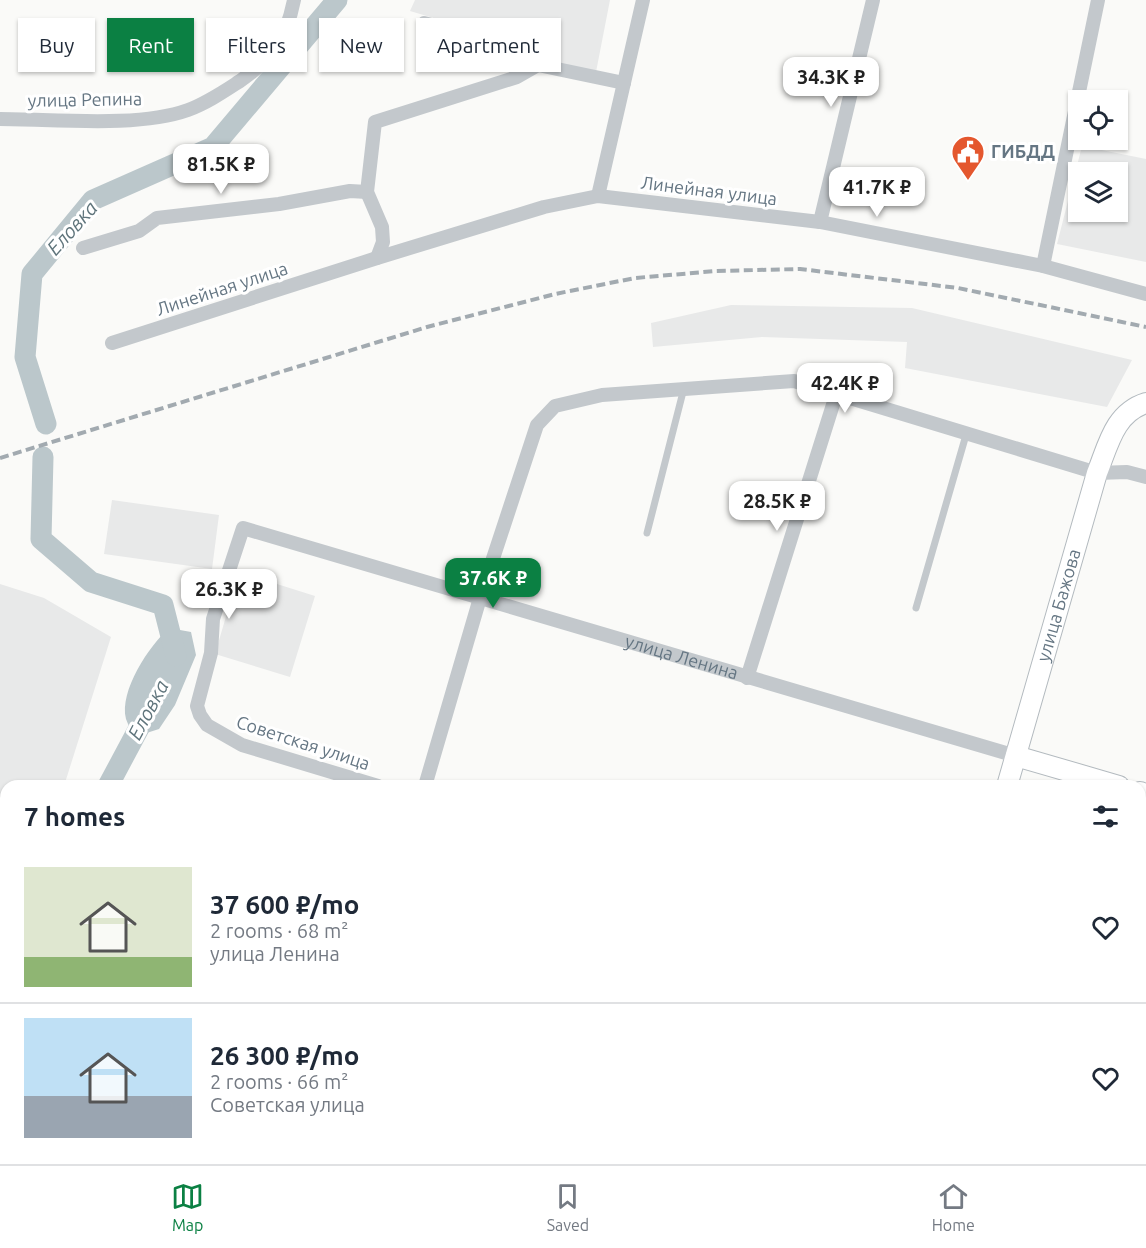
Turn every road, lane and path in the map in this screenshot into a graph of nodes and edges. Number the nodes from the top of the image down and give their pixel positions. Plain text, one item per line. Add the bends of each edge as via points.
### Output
1 (294, 0) edge
2 (643, 0) edge
3 (873, 0) edge
4 (1098, 0) edge
5 (561, 71) edge
6 (527, 72) edge
7 (624, 83) junction
8 (0, 119) edge
9 (367, 192) junction
10 (598, 196) junction
11 (820, 222) junction
12 (83, 248) dead end
13 (377, 258) junction
14 (1043, 266) junction
15 (1146, 294) edge
16 (112, 343) dead end
17 (684, 388) junction
18 (836, 395) junction
19 (1146, 403) edge
20 (966, 435) junction
21 (1097, 473) junction
22 (1146, 477) edge
23 (647, 533) dead end
24 (480, 598) junction
25 (916, 608) dead end
26 (747, 678) junction
27 (197, 706) joint
28 (1016, 756) junction
29 (358, 780) edge
30 (427, 780) edge
31 (1009, 780) edge
32 (1098, 780) edge

1 - 8 street, улица Репина via 279,45 262,65 216,98 186,111 134,120
2 - 7 street
3 - 11 street
4 - 14 street
5 - 7 street
6 - 9 street via 375,122
7 - 10 street
9 - 12 street via 350,191 157,218 139,231
9 - 13 street via 382,227 383,242
10 - 11 street, Линейная улица
10 - 13 street, Линейная улица via 544,207
11 - 14 street, Линейная улица
13 - 16 street, Линейная улица
14 - 15 street, Линейная улица
17 - 18 street via 794,381
17 - 23 lane
17 - 24 street via 602,396 555,406 537,425
18 - 20 street
18 - 26 street
19 - 21 street, улица Бажова via 1123,415
20 - 21 street
20 - 25 lane
21 - 22 street via 1127,472
21 - 28 street, улица Бажова
24 - 26 street, улица Ленина
24 - 27 street, улица Ленина via 243,528 213,619 211,653
24 - 30 street
26 - 28 street, улица Ленина
27 - 29 street, Советская улица via 207,725 242,745
28 - 31 street, улица Бажова
28 - 32 street, улица Ленина

